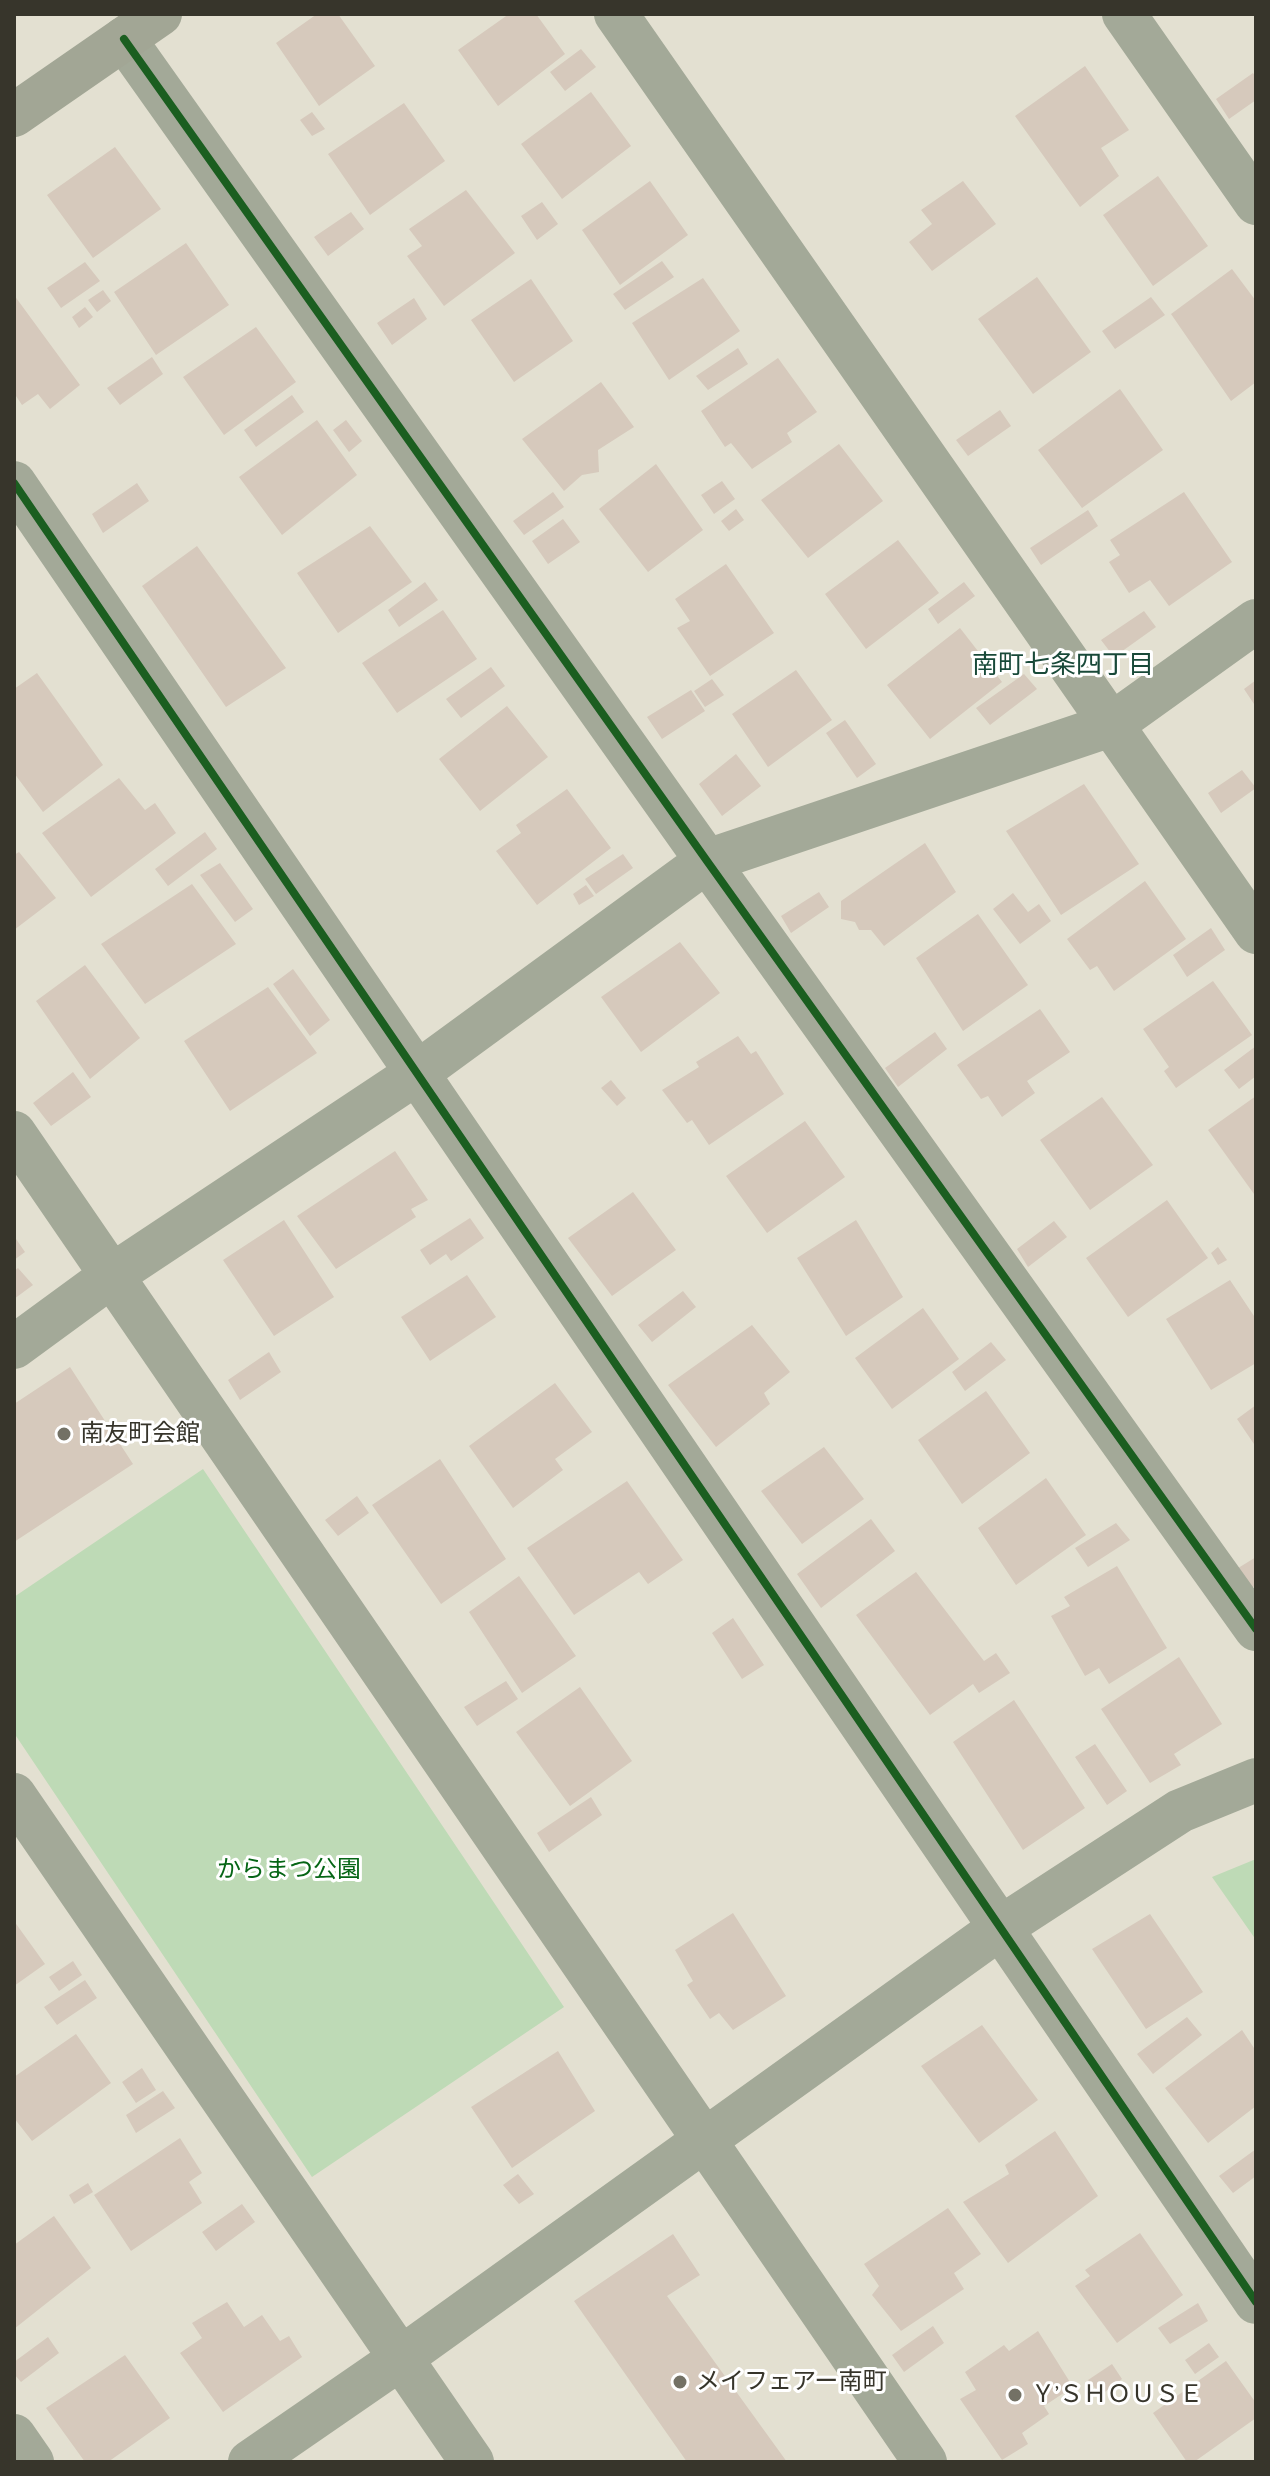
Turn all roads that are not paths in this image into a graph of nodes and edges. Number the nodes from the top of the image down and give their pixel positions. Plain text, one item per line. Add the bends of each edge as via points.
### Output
1 (160, 14) edge
2 (616, 14) edge
3 (1124, 14) edge
4 (124, 39) junction
5 (14, 115) edge
6 (1256, 203) edge
7 (14, 483) edge
8 (1256, 621) edge
9 (1111, 725) junction
10 (707, 861) junction
11 (1256, 932) edge
12 (417, 1073) junction
13 (14, 1133) edge
14 (111, 1276) junction
15 (14, 1347) edge
16 (1256, 1629) edge
17 (1256, 1780) edge
18 (14, 1795) edge
19 (1000, 1928) junction
20 (704, 2140) junction
21 (1256, 2302) edge
22 (401, 2358) junction
23 (14, 2436) edge
24 (32, 2462) edge
25 (250, 2462) edge
26 (472, 2462) edge
27 (925, 2462) edge

1 - 4 street
2 - 9 street
3 - 6 street
4 - 5 street
4 - 10 street
7 - 12 street
8 - 9 street
9 - 10 street
9 - 11 street
10 - 12 street
10 - 16 street
12 - 14 street
12 - 19 street
13 - 14 street
14 - 15 street
14 - 20 street
17 - 19 street via 1180,1811
18 - 22 street
19 - 20 street
19 - 21 street
20 - 22 street
20 - 27 street
22 - 25 street
22 - 26 street
23 - 24 street

